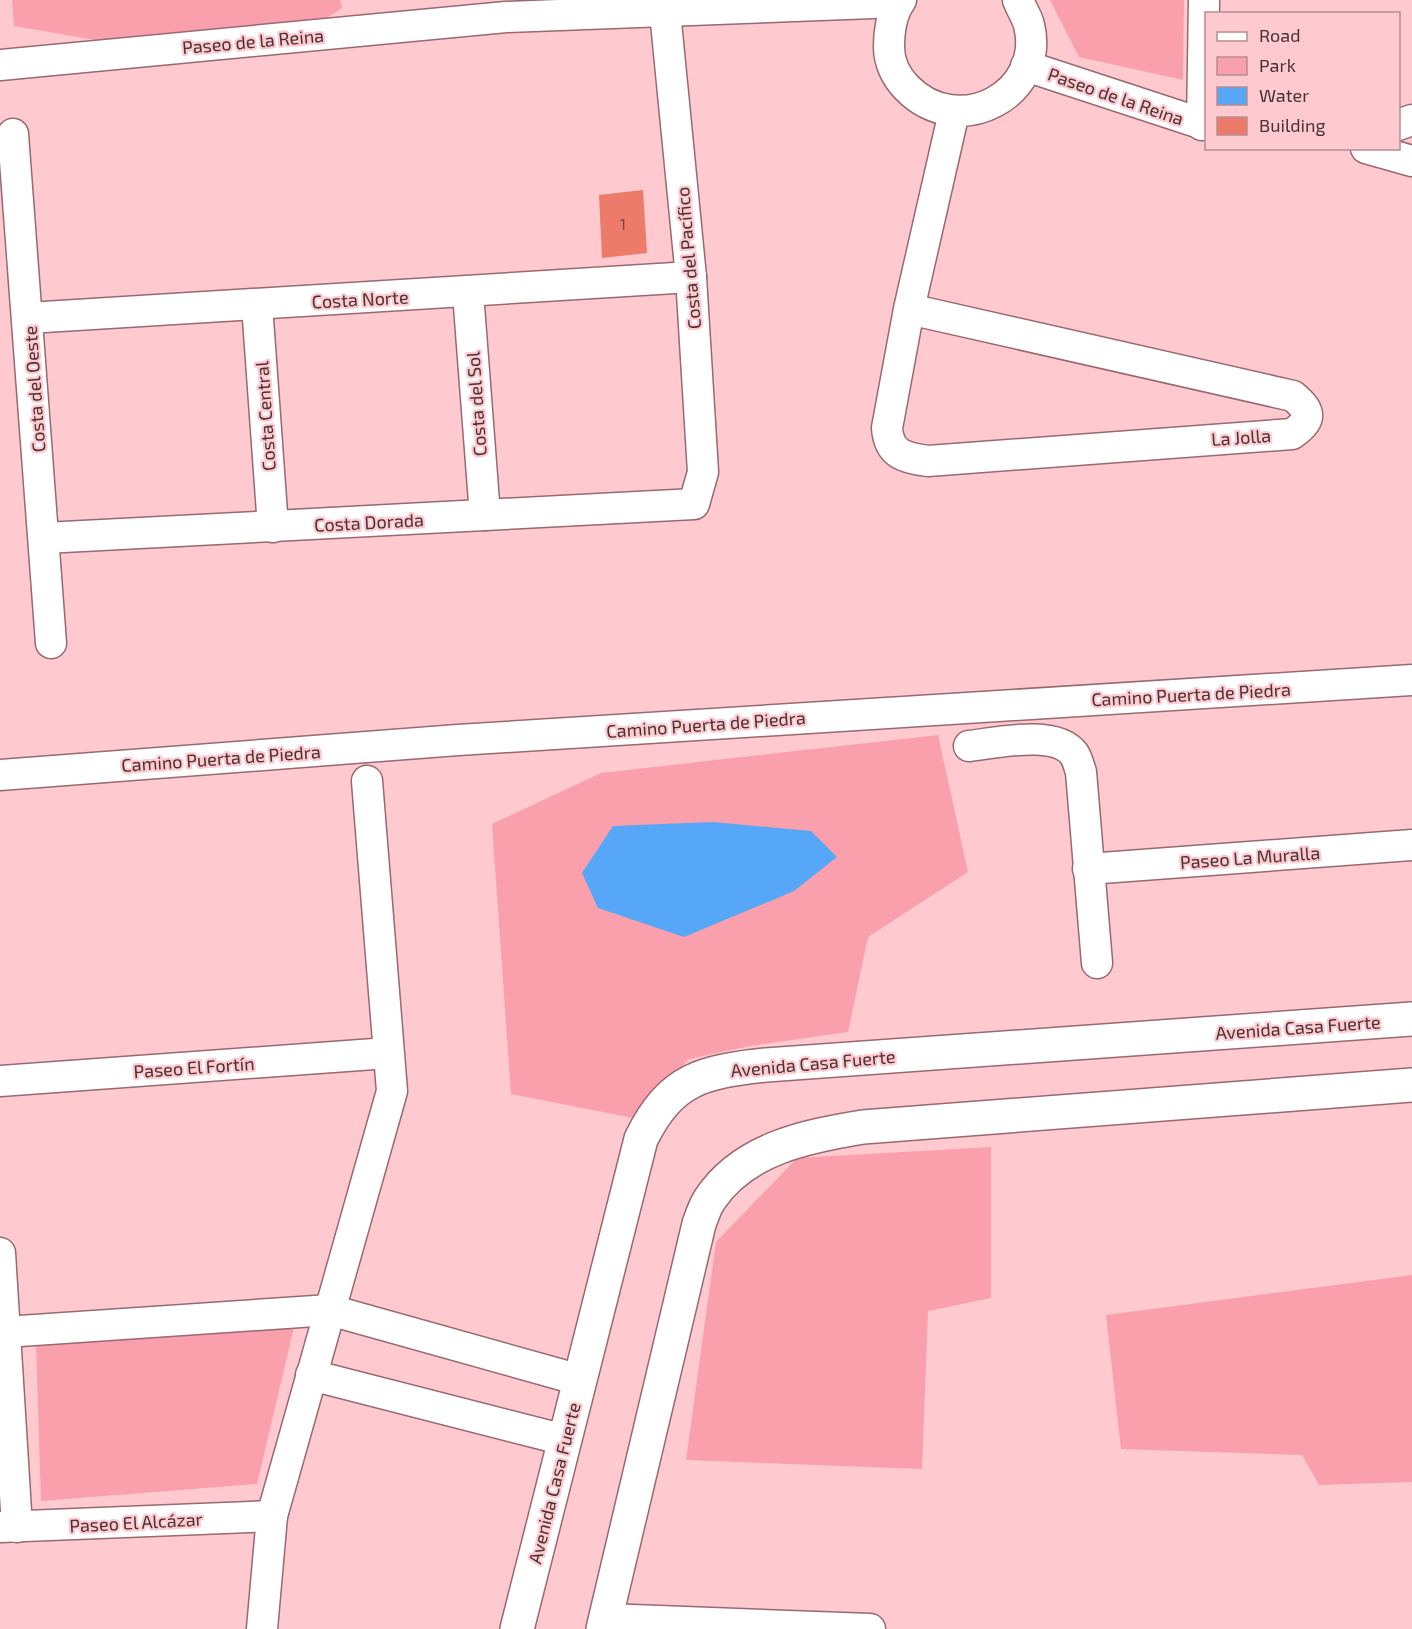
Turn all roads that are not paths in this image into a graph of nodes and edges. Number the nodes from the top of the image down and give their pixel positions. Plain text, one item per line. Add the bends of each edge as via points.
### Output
1 (455, 0) edge
2 (1018, 0) edge
3 (1204, 0) edge
4 (900, 1) edge
5 (665, 12) junction
6 (506, 17) junction
7 (0, 65) edge
8 (1026, 66) junction
9 (954, 112) junction
10 (1204, 125) edge
11 (14, 134) dead end
12 (1373, 150) edge
13 (1412, 161) edge
14 (691, 277) junction
15 (468, 293) junction
16 (257, 305) junction
17 (909, 309) junction
18 (28, 318) junction
19 (694, 504) joint
20 (485, 515) junction
21 (273, 527) junction
22 (44, 538) junction
23 (51, 644) dead end
24 (1412, 680) edge
25 (969, 746) dead end
26 (0, 776) edge
27 (368, 781) dead end
28 (1412, 845) edge
29 (1088, 869) junction
30 (1097, 963) dead end
31 (1412, 1019) edge
32 (388, 1053) junction
33 (0, 1081) edge
34 (1412, 1085) edge
35 (0, 1253) edge
36 (330, 1310) junction
37 (5, 1332) junction
38 (312, 1375) junction
39 (580, 1380) junction
40 (565, 1440) junction
41 (272, 1516) junction
42 (9, 1527) edge
43 (605, 1624) edge
44 (783, 1627) edge
45 (262, 1629) edge
46 (517, 1629) edge
47 (870, 1629) edge

1 - 6 street, Paseo de la Reina
2 - 8 street via 1029,26
3 - 10 street
4 - 5 street, Paseo de la Reina
4 - 9 street via 889,28 889,56 899,80 920,101
5 - 6 street, Paseo de la Reina
5 - 14 street, Costa del Pacífico
6 - 7 street, Paseo de la Reina
8 - 9 street via 1000,99 974,111
8 - 10 street, Paseo de la Reina
9 - 17 street, La Jolla
11 - 18 street, Costa del Oeste
12 - 13 street
14 - 15 street, Costa Norte
14 - 19 street, Costa del Pacífico via 703,472
15 - 16 street, Costa Norte
15 - 20 street, Costa del Sol
16 - 18 street, Costa Norte
16 - 21 street, Costa Central
17 - 17 street, La Jolla via 887,428 888,441 896,453 909,459 928,461 1292,434 1308,418 1306,409 1293,396
18 - 22 street, Costa del Oeste
19 - 20 street, Costa Dorada
20 - 21 street, Costa Dorada
21 - 22 street, Costa Dorada
22 - 23 street, Costa del Oeste
24 - 26 street, Camino Puerta de Piedra via 470,739
25 - 29 street via 1042,739 1060,742 1074,754 1081,772
27 - 32 street
28 - 29 street, Paseo La Muralla
29 - 30 street
31 - 39 street, Avenida Casa Fuerte via 766,1065 726,1069 692,1079 653,1114 641,1138
32 - 33 street, Paseo El Fortín
32 - 36 street via 392,1091
34 - 43 street via 863,1127 784,1144 754,1158 710,1199 699,1224
35 - 37 street
36 - 37 street
36 - 38 street
36 - 39 street
37 - 42 street
38 - 40 street
38 - 41 street
39 - 40 street, Avenida Casa Fuerte
40 - 46 street, Avenida Casa Fuerte
41 - 42 street, Paseo El Alcázar
41 - 45 street
43 - 44 street
44 - 47 street

